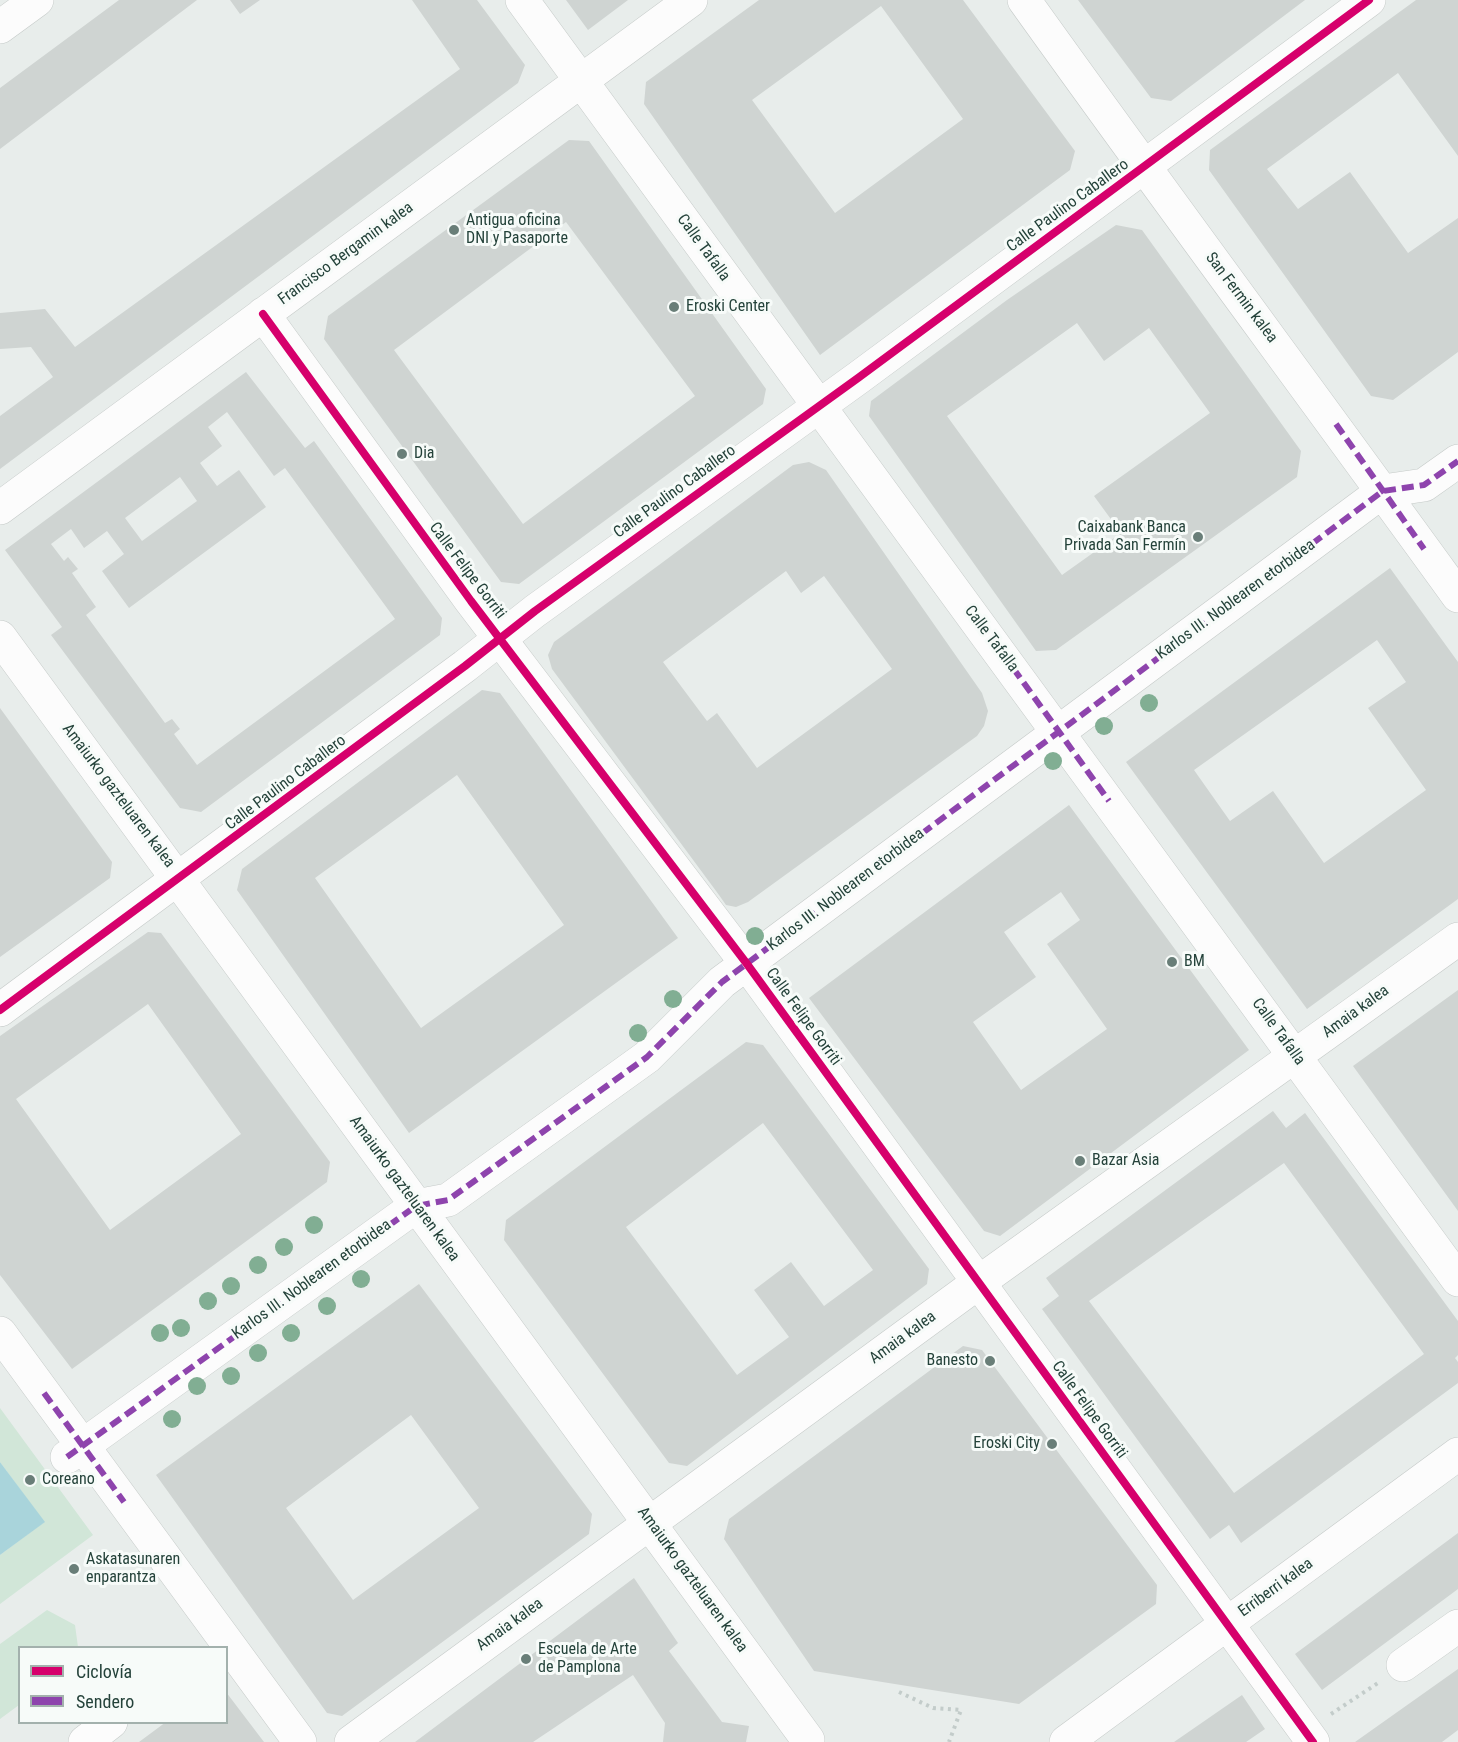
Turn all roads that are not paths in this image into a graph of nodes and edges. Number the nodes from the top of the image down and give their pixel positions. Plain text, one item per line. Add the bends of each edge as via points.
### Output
1 (37, 0) edge
2 (522, 0) edge
3 (692, 0) edge
4 (1024, 0) edge
5 (1369, 0) edge
6 (0, 27) edge
7 (584, 81) junction
8 (1144, 167) junction
9 (263, 314) junction
10 (818, 405) junction
11 (1458, 439) edge
12 (1443, 461) edge
13 (1383, 491) junction
14 (0, 508) edge
15 (1458, 596) edge
16 (0, 637) edge
17 (501, 639) junction
18 (1058, 731) junction
19 (935, 809) dead end
20 (179, 879) junction
21 (1458, 939) edge
22 (744, 959) junction
23 (0, 1010) edge
24 (626, 1045) dead end
25 (1295, 1056) junction
26 (416, 1206) junction
27 (1458, 1281) edge
28 (979, 1282) junction
29 (0, 1333) edge
30 (74, 1451) junction
31 (1458, 1454) edge
32 (650, 1521) junction
33 (1229, 1623) junction
34 (1458, 1626) edge
35 (218, 1643) edge
36 (228, 1655) edge
37 (1403, 1665) dead end
38 (108, 1724) edge
39 (811, 1741) edge
40 (85, 1742) edge
41 (300, 1742) edge
42 (351, 1742) edge
43 (1066, 1742) edge
44 (1313, 1742) edge

1 - 6 street
2 - 7 street, Calle Tafalla
3 - 7 street, Francisco Bergamin kalea
4 - 8 street, San Fermin kalea
5 - 8 street, Calle Paulino Caballero
7 - 9 street, Francisco Bergamin kalea
7 - 10 street, Calle Tafalla
8 - 10 street, Calle Paulino Caballero
8 - 13 street, San Fermin kalea
9 - 14 street, Francisco Bergamin kalea
9 - 17 street, Calle Felipe Gorriti
10 - 17 street, Calle Paulino Caballero via 535,610
10 - 18 street, Calle Tafalla
11 - 12 street, Karlos III. Noblearen etorbidea
12 - 13 street, Karlos III. Noblearen etorbidea via 1424,485
13 - 15 street, San Fermin kalea
13 - 18 street, Karlos III. Noblearen etorbidea
16 - 20 street, Amaiurko gazteluaren kalea
17 - 20 street, Calle Paulino Caballero
17 - 22 street, Calle Felipe Gorriti
18 - 22 street, Karlos III. Noblearen etorbidea
18 - 25 street, Calle Tafalla
19 - 22 street
20 - 23 street, Calle Paulino Caballero
20 - 26 street, Amaiurko gazteluaren kalea
21 - 25 street, Amaia kalea
22 - 26 street, Karlos III. Noblearen etorbidea via 637,1064 448,1200
22 - 28 street, Calle Felipe Gorriti
24 - 26 street via 444,1174
25 - 27 street, Calle Tafalla
25 - 28 street, Amaia kalea
26 - 30 street, Karlos III. Noblearen etorbidea
26 - 32 street, Amaiurko gazteluaren kalea
28 - 32 street, Amaia kalea
28 - 33 street, Calle Felipe Gorriti
29 - 30 street
30 - 35 street
31 - 33 street, Erriberri kalea
32 - 39 street, Amaiurko gazteluaren kalea
32 - 42 street, Amaia kalea
33 - 43 street, Erriberri kalea
33 - 44 street, Calle Felipe Gorriti
34 - 37 street
36 - 41 street
38 - 40 street

